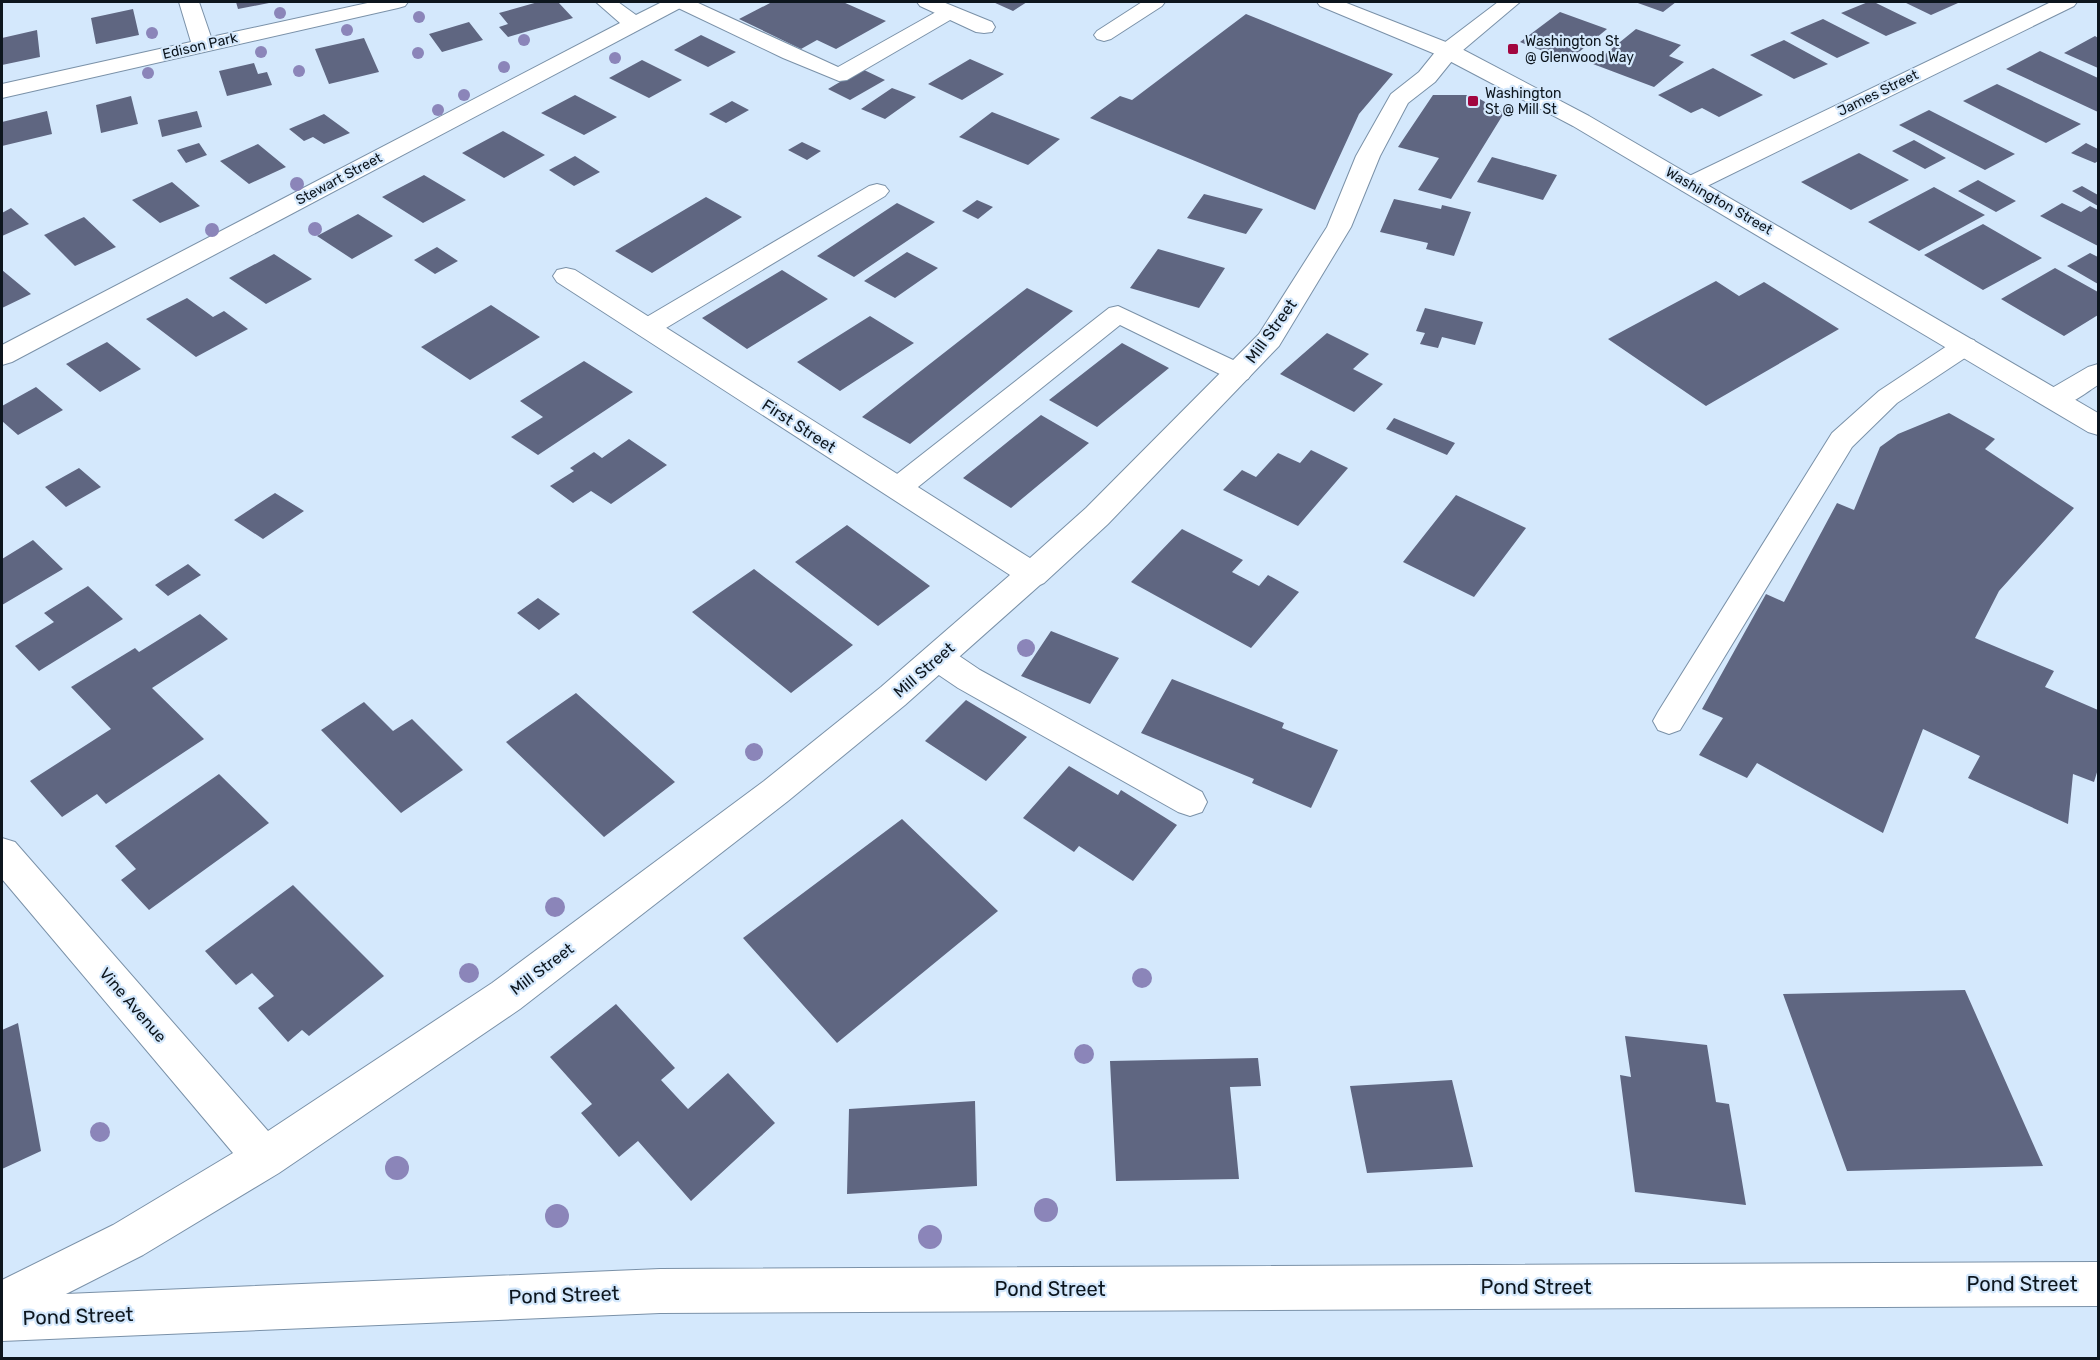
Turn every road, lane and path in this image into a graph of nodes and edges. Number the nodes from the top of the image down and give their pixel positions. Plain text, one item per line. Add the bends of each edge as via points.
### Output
1 (189, 2) edge
2 (398, 2) edge
3 (606, 2) edge
4 (679, 2) edge
5 (927, 2) edge
6 (1155, 2) edge
7 (1326, 2) edge
8 (1510, 2) edge
9 (2067, 2) edge
10 (951, 12) junction
11 (634, 24) junction
12 (984, 27) dead end
13 (1104, 35) dead end
14 (203, 45) junction
15 (1448, 51) junction
16 (2, 91) edge
17 (1690, 184) junction
18 (877, 191) dead end
19 (566, 276) dead end
20 (647, 328) junction
21 (1965, 346) junction
22 (2, 356) edge
23 (2098, 373) edge
24 (1239, 374) junction
25 (2055, 399) junction
26 (2098, 425) edge
27 (898, 488) junction
28 (1033, 575) junction
29 (938, 658) junction
30 (1669, 721) dead end
31 (1190, 802) dead end
32 (2, 853) edge
33 (264, 1158) junction
34 (2098, 1284) edge
35 (2, 1303) edge
36 (2, 1319) edge

1 - 14 street
2 - 14 street, Edison Park
3 - 11 street
4 - 10 lane via 839,75
4 - 11 street, Stewart Street
5 - 10 street
6 - 13 lane
7 - 15 street, Washington Street
8 - 15 street, Mill Street
9 - 17 street, James Street
10 - 12 street
11 - 22 street, Stewart Street
14 - 16 street, Edison Park
15 - 17 street, Washington Street
15 - 24 street, Mill Street via 1427,77 1399,99 1368,156 1339,227 1269,340
17 - 21 street, Washington Street
18 - 20 lane
19 - 20 street, First Street
20 - 27 street, First Street
21 - 25 street, Washington Street
21 - 30 lane via 1888,397 1842,440
23 - 25 street
24 - 27 lane via 1118,314
24 - 28 street, Mill Street
25 - 26 street, Washington Street
27 - 28 street, First Street
28 - 29 street, Mill Street
29 - 31 lane
29 - 33 street, Mill Street via 776,791 506,996
32 - 33 street, Vine Avenue
33 - 35 street, Pond Street via 128,1240
34 - 36 street, Pond Street via 660,1291

